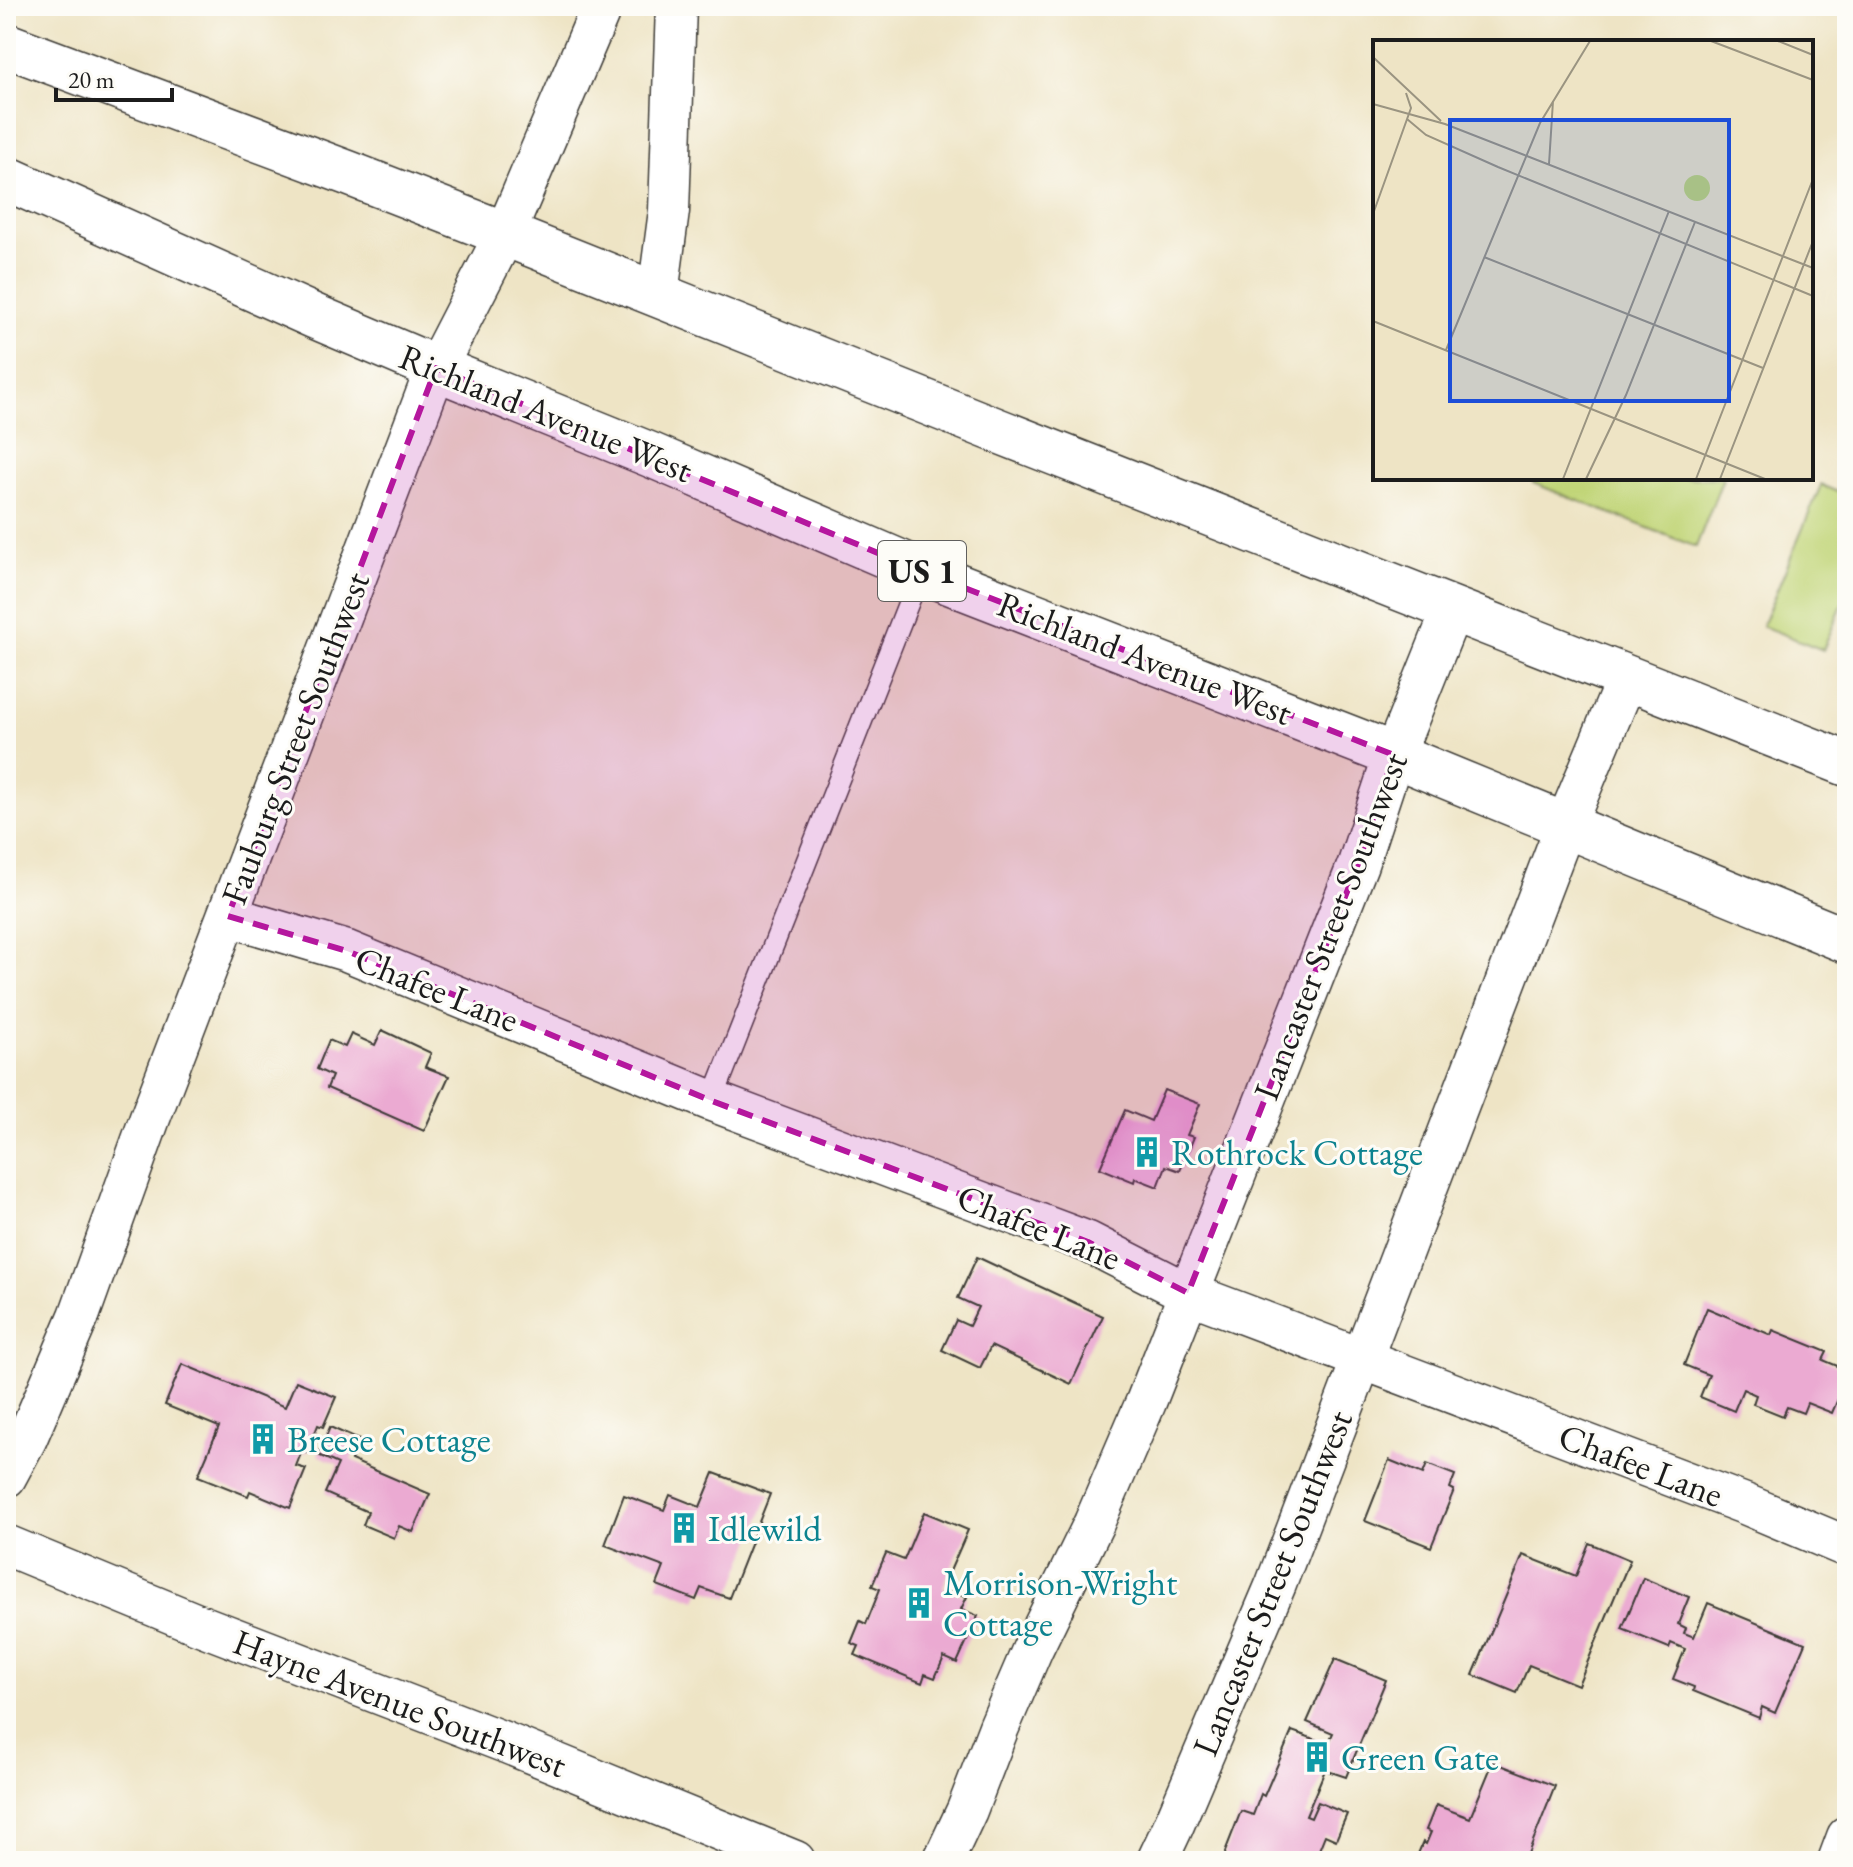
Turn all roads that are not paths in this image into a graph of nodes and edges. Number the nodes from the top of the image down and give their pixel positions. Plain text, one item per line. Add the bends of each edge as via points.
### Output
1 (602, 6) edge
2 (676, 6) edge
3 (6, 45) edge
4 (6, 178) edge
5 (505, 234) junction
6 (658, 294) junction
7 (436, 368) junction
8 (921, 571) junction
9 (1453, 608) junction
10 (1627, 678) junction
11 (1394, 755) junction
12 (1847, 764) edge
13 (1566, 824) junction
14 (228, 916) junction
15 (1847, 941) edge
16 (712, 1101) junction
17 (1188, 1293) junction
18 (1361, 1360) junction
19 (6, 1477) edge
20 (6, 1545) edge
21 (1847, 1547) edge
22 (1847, 1837) edge
23 (795, 1861) edge
24 (943, 1861) edge
25 (1157, 1861) edge
26 (1838, 1861) edge

1 - 5 street, Fauburg Street Southwest
2 - 6 street via 669,211
3 - 5 main road
4 - 7 main road, Richland Avenue West / US 1
5 - 6 main road
5 - 7 street, Fauburg Street Southwest
6 - 9 main road
7 - 8 main road, Richland Avenue West / US 1
7 - 14 street, Fauburg Street Southwest
8 - 11 main road, Richland Avenue West / US 1
8 - 16 lane
9 - 10 main road
9 - 11 street, Lancaster Street Southwest
10 - 12 main road
10 - 13 street, Lancaster Street Southwest
11 - 13 main road, Richland Avenue West / US 1
11 - 17 street, Lancaster Street Southwest via 1358,864
13 - 15 main road, Richland Avenue West / US 1
13 - 18 street, Lancaster Street Southwest
14 - 16 street, Chafee Lane via 347,951
14 - 19 street, Fauburg Street Southwest via 79,1316
16 - 17 street, Chafee Lane via 1088,1242
17 - 18 street, Chafee Lane
17 - 24 street, Lancaster Street Southwest via 1146,1402
18 - 21 street, Chafee Lane
18 - 25 street, Lancaster Street Southwest via 1276,1584
20 - 23 street, Hayne Avenue Southwest
22 - 26 street

